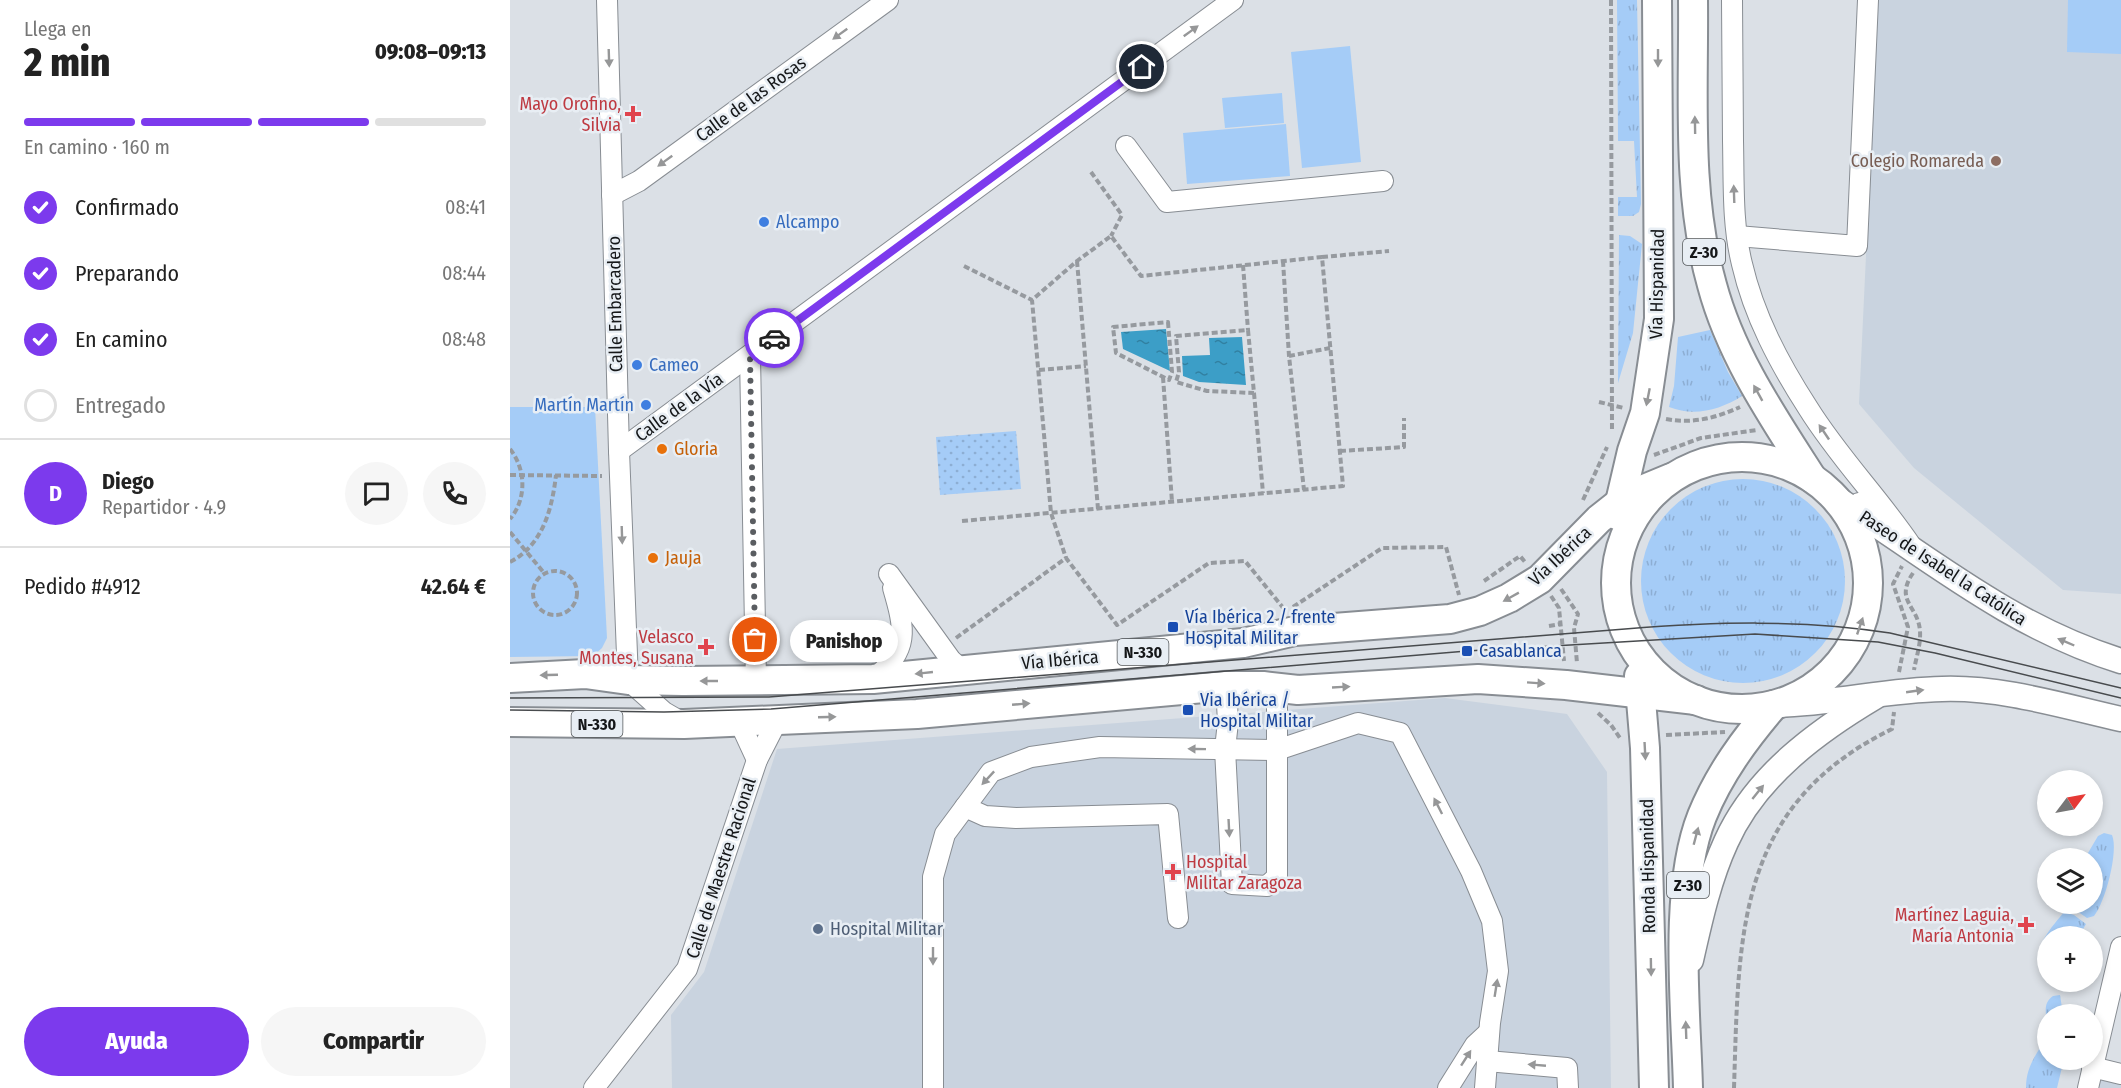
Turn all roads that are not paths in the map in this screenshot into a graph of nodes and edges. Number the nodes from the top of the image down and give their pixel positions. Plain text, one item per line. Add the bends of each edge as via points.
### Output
1 (607, 0) edge
2 (888, 0) edge
3 (1233, 0) edge
4 (1657, 0) edge
5 (1693, 0) edge
6 (1732, 0) edge
7 (1868, 0) edge
8 (1126, 146) dead end
9 (1383, 182) dead end
10 (612, 195) junction
11 (1737, 236) junction
12 (750, 356) junction
13 (619, 451) junction
14 (1671, 478) junction
15 (1812, 478) junction
16 (1858, 479) junction
17 (1833, 496) junction
18 (1618, 504) junction
19 (1860, 514) junction
20 (1863, 548) junction
21 (1913, 557) junction
22 (1617, 562) junction
23 (1633, 645) junction
24 (2121, 661) edge
25 (961, 669) junction
26 (510, 678) edge
27 (873, 679) junction
28 (628, 680) junction
29 (756, 681) junction
30 (1227, 686) junction
31 (1277, 688) junction
32 (1641, 693) junction
33 (1875, 697) junction
34 (1696, 700) junction
35 (1774, 705) junction
36 (778, 719) junction
37 (2121, 719) edge
38 (739, 721) junction
39 (510, 722) edge
40 (684, 724) junction
41 (1224, 749) junction
42 (1277, 750) junction
43 (757, 760) junction
44 (965, 807) junction
45 (1178, 918) dead end
46 (2121, 946) edge
47 (1685, 982) junction
48 (2103, 1021) edge
49 (1489, 1032) junction
50 (1652, 1036) junction
51 (1487, 1061) junction
52 (2091, 1070) edge
53 (2103, 1070) edge
54 (2121, 1074) edge
55 (594, 1088) edge
56 (933, 1088) edge
57 (1448, 1088) edge
58 (1485, 1088) edge
59 (1568, 1088) edge
60 (1640, 1088) edge
61 (1654, 1088) edge
62 (1688, 1088) edge
63 (2088, 1088) edge

1 -> 10 street, Calle Embarcadero
2 -> 10 street, Calle de las Rosas via 639,181
12 -> 3 street, Calle de la Vía
4 -> 18 highway, Vía Hispanidad / Z-30 via 1659,319 1645,413 1620,449
15 -> 5 highway, Z-30 via 1767,409 1726,327 1712,286 1695,190
11 -> 6 street
7 - 11 street via 1857,246
8 - 9 street via 1167,202
10 - 13 street, Calle Embarcadero
16 -> 11 street via 1775,352 1747,285
12 - 13 street, Calle de la Vía
12 - 29 street
13 -> 28 street, Calle Embarcadero
14 - 15 highway, Vía Ibérica via 1710,461 1731,457 1773,460
14 - 18 highway, Vía Ibérica
14 - 22 highway via 1642,506 1623,540
15 - 17 highway
16 - 19 street
16 - 21 street via 1897,524
17 - 19 main road, Paseo de Isabel la Católica
17 - 20 highway via 1851,520
18 - 22 highway, Vía Hispanidad / Z-30
18 -> 25 highway, Vía Ibérica / N-330 via 1599,519 1547,579 1495,605 1450,620 1295,631 1243,644
19 - 20 street
19 - 21 main road, Paseo de Isabel la Católica
35 -> 20 highway via 1793,698 1828,675 1855,639 1868,588
24 -> 21 main road, Paseo de Isabel la Católica via 2083,649 2029,624
22 - 23 highway, Vía Hispanidad via 1621,615
23 - 32 highway, Ronda Hispanidad / Z-30
23 - 34 highway via 1653,672
25 -> 27 highway, Vía Ibérica / N-330
25 - 27 street via 889,574 903,620 903,635 896,657
28 -> 26 highway, Vía Ibérica / N-330 via 585,674
27 - 29 highway, Vía Ibérica / N-330
29 -> 28 highway, Vía Ibérica / N-330
28 - 40 street
30 - 31 highway, N-330
36 -> 30 highway, N-330 via 917,714
30 - 41 street
31 -> 32 highway, N-330 via 1571,675
31 - 42 street
32 - 34 highway
32 -> 50 highway, Ronda Hispanidad / Z-30
33 - 35 main road
33 -> 37 main road via 1903,687 1986,692
47 -> 33 main road via 1713,874 1743,811 1793,756 1829,726
34 - 35 highway via 1742,709
47 -> 35 highway, Ronda Hispanidad / Z-30 via 1685,906 1702,817 1729,762
36 - 38 highway, N-330
36 - 43 street, Calle de Maestre Racional
38 - 40 highway, N-330
38 - 43 street, Calle de Maestre Racional
39 - 40 highway, N-330
41 - 42 street
41 -> 42 street via 1232,884 1267,886 1277,877
41 -> 44 street via 1100,747 1031,758 991,772
49 -> 42 street via 1498,971 1492,921 1471,871 1400,733 1358,723
43 - 55 street, Calle de Maestre Racional via 687,969
44 - 45 street via 985,816 1016,818 1168,814
44 -> 56 street via 945,834 933,878
46 - 48 street
62 -> 47 highway, Ronda Hispanidad / Z-30
49 - 51 street
57 -> 49 street via 1475,1045
50 - 60 street via 1643,1061
50 - 61 highway, Ronda Hispanidad / Z-30
51 - 58 street
59 -> 51 street via 1567,1068
52 - 63 street
53 - 54 street

